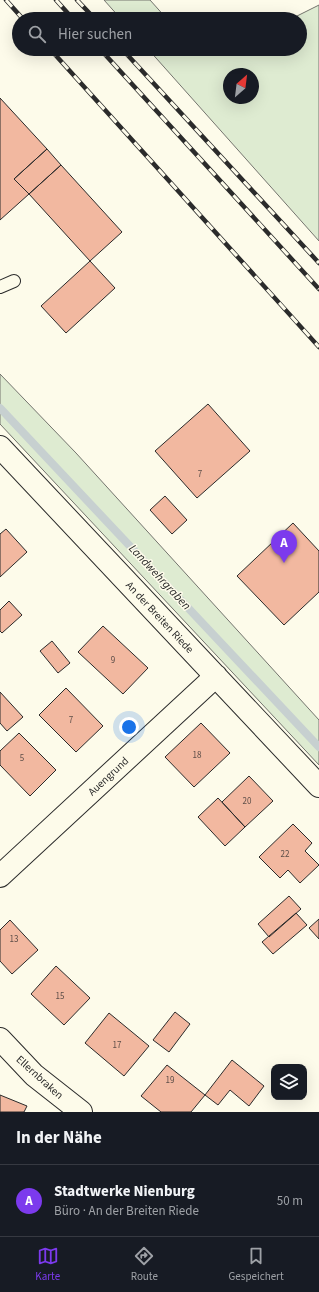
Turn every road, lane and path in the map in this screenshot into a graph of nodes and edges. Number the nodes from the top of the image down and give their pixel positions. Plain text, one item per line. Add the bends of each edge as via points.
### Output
1 (14, 281) dead end
2 (0, 287) edge
3 (0, 447) edge
4 (216, 676) junction
5 (319, 786) edge
6 (0, 876) edge
7 (0, 1039) edge
8 (81, 1112) edge

1 - 2 lane
3 - 4 street, An der Breiten Riede
4 - 5 street, An der Breiten Riede
4 - 6 street, Auengrund
7 - 8 street, Ellernbraken via 34,1075

